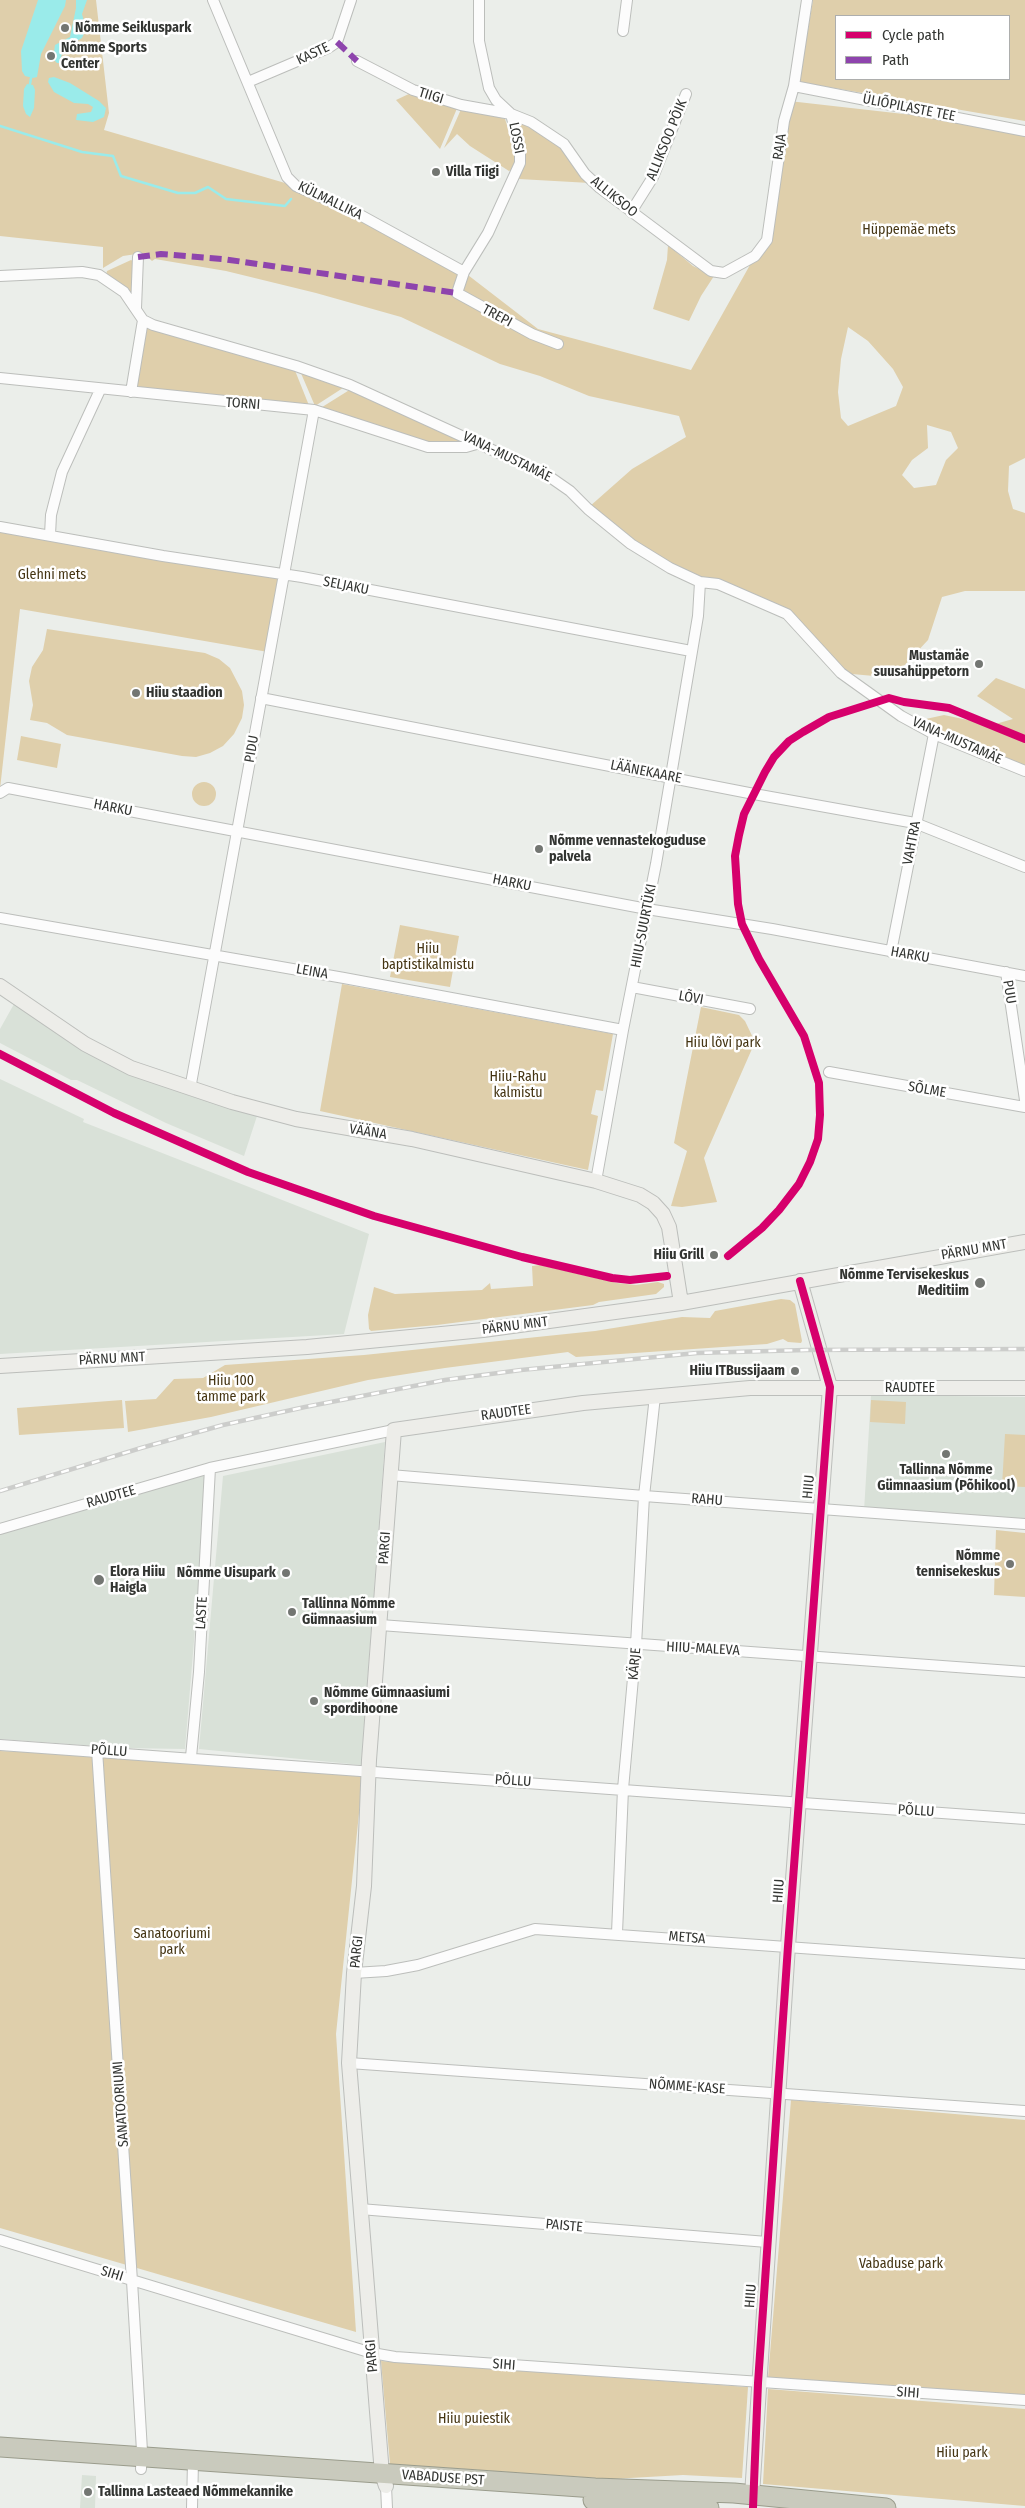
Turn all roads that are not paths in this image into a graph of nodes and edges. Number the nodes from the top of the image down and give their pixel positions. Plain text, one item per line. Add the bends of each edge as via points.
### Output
1 (213, 0) edge
2 (351, 0) edge
3 (479, 0) edge
4 (627, 0) edge
5 (807, 0) edge
6 (623, 31) dead end
7 (357, 61) dead end
8 (248, 82) junction
9 (794, 86) junction
10 (686, 94) dead end
11 (511, 114) junction
12 (1025, 131) edge
13 (632, 212) junction
14 (138, 257) dead end
15 (464, 272) junction
16 (724, 273) joint
17 (0, 276) edge
18 (136, 308) junction
19 (143, 320) junction
20 (558, 344) dead end
21 (0, 378) edge
22 (100, 390) junction
23 (131, 392) junction
24 (314, 410) junction
25 (480, 443) junction
26 (0, 528) edge
27 (50, 535) junction
28 (284, 576) junction
29 (700, 582) junction
30 (691, 651) junction
31 (261, 698) junction
32 (934, 734) junction
33 (1025, 771) edge
34 (669, 776) junction
35 (0, 793) edge
36 (915, 823) junction
37 (237, 830) junction
38 (1025, 867) edge
39 (647, 908) junction
40 (0, 918) edge
41 (891, 952) junction
42 (214, 955) junction
43 (1006, 972) junction
44 (1025, 976) edge
45 (0, 986) edge
46 (632, 987) junction
47 (750, 1009) dead end
48 (623, 1030) junction
49 (830, 1072) dead end
50 (190, 1089) junction
51 (1025, 1100) edge
52 (1025, 1107) edge
53 (596, 1181) junction
54 (1025, 1242) edge
55 (800, 1281) junction
56 (754, 1289) junction
57 (682, 1303) junction
58 (807, 1305) junction
59 (0, 1366) edge
60 (830, 1387) junction
61 (1025, 1388) edge
62 (655, 1396) junction
63 (394, 1430) junction
64 (210, 1468) junction
65 (390, 1475) junction
66 (644, 1496) junction
67 (820, 1508) junction
68 (1025, 1524) edge
69 (0, 1529) edge
70 (380, 1625) junction
71 (636, 1645) junction
72 (809, 1655) junction
73 (1025, 1672) edge
74 (0, 1745) edge
75 (97, 1750) junction
76 (191, 1757) junction
77 (369, 1770) junction
78 (623, 1789) junction
79 (799, 1802) junction
80 (1025, 1819) edge
81 (617, 1933) junction
82 (788, 1946) junction
83 (1025, 1964) edge
84 (354, 1973) junction
85 (349, 2063) junction
86 (778, 2094) junction
87 (1025, 2111) edge
88 (360, 2209) junction
89 (0, 2240) edge
90 (767, 2242) junction
91 (132, 2281) junction
92 (372, 2353) junction
93 (758, 2383) junction
94 (1025, 2400) edge
95 (0, 2447) edge
96 (0, 2459) edge
97 (141, 2464) junction
98 (193, 2467) junction
99 (384, 2480) junction
100 (752, 2501) edge
101 (192, 2508) edge
102 (387, 2508) edge
103 (709, 2508) edge
104 (886, 2508) edge

1 - 8 street, KÜLMALLIKA
2 - 8 street, KASTE via 338,42
3 - 11 street, LOSSI via 479,41 489,88
4 - 6 street
5 - 9 street, RAJA
7 - 11 street, TIIGI via 413,90 461,105
8 - 15 street, KÜLMALLIKA via 287,176 296,186 351,210
9 - 12 street, ÜLIÕPILASTE TEE
9 - 16 street, RAJA via 784,120 767,240 755,256
10 - 13 street, ALLIKSOO PÕIK via 653,177
11 - 13 street, ALLIKSOO via 538,126 564,144 585,174
11 - 15 street, LOSSI via 520,163 488,233
13 - 16 street, ALLIKSOO via 711,271
14 - 18 street
15 - 20 street, TREPI via 457,293 532,334
17 - 18 street via 82,272 99,275 124,292
18 - 19 street
19 - 23 street
19 - 25 street, VANA-MUSTAMÄE via 350,385
21 - 22 street, TORNI
22 - 23 street, TORNI
22 - 27 street via 62,472 51,515
23 - 24 street, TORNI
24 - 25 street, TORNI via 428,447 466,447
24 - 28 street, PIDU
25 - 29 street, VANA-MUSTAMÄE via 553,478 631,544
26 - 27 street, SELJAKU
27 - 28 street, SELJAKU
28 - 30 street, SELJAKU
28 - 31 street, PIDU
29 - 30 street, HIIU-SUURTÜKI
29 - 32 street, VANA-MUSTAMÄE via 718,584 787,614 841,673 901,716
30 - 34 street, HIIU-SUURTÜKI
31 - 34 street, LÄÄNEKAARE
31 - 37 street, PIDU
32 - 33 street, VANA-MUSTAMÄE
32 - 36 street, VAHTRA
34 - 36 street, LÄÄNEKAARE
34 - 39 street, HIIU-SUURTÜKI
35 - 37 street, HARKU via 8,788
36 - 38 street, LÄÄNEKAARE
36 - 41 street, VAHTRA
37 - 39 street, HARKU
37 - 42 street, PIDU
39 - 41 street, HARKU
39 - 46 street, HIIU-SUURTÜKI
40 - 42 street, LEINA
41 - 43 street, HARKU
42 - 48 street, LEINA
42 - 50 street, PIDU
43 - 44 street, HARKU
43 - 51 street, PUU
45 - 50 street, VÄÄNA via 85,1044 131,1068
46 - 47 street, LÕVI
46 - 48 street, HIIU-SUURTÜKI
48 - 53 street, HIIU-SUURTÜKI
49 - 52 street, SÕLME
50 - 53 street, VÄÄNA via 296,1119 412,1139
53 - 57 street, VÄÄNA via 640,1195 663,1214
54 - 55 street, PÄRNU MNT
55 - 56 street, PÄRNU MNT
55 - 58 street, HIIU
56 - 57 street, PÄRNU MNT
56 - 58 street via 793,1294
57 - 59 street, PÄRNU MNT via 395,1340
58 - 60 street, HIIU
60 - 61 street, RAUDTEE
60 - 62 street, RAUDTEE via 750,1388
60 - 67 street, HIIU
62 - 63 street, RAUDTEE via 515,1411
62 - 66 street, KÄRJE
63 - 64 street, RAUDTEE
63 - 65 street, PARGI
64 - 69 street, RAUDTEE
64 - 76 street, LASTE
65 - 66 street, RAHU
65 - 70 street, PARGI
66 - 67 street, RAHU
66 - 71 street, KÄRJE
67 - 68 street, RAHU
67 - 72 street, HIIU
70 - 71 street, HIIU-MALEVA
70 - 77 street, PARGI
71 - 72 street, HIIU-MALEVA
71 - 78 street, KÄRJE
72 - 73 street, HIIU-MALEVA
72 - 79 street, HIIU
74 - 75 street, PÕLLU
75 - 76 street, PÕLLU
75 - 91 street, SANATOORIUMI
76 - 77 street, PÕLLU
77 - 78 street, PÕLLU
77 - 84 street, PARGI via 364,1886
78 - 79 street, PÕLLU
78 - 81 street, KÄRJE
79 - 80 street, PÕLLU
79 - 82 street, HIIU
81 - 82 street, METSA
81 - 84 street, METSA via 535,1929 418,1966
82 - 83 street, METSA
82 - 86 street, HIIU
84 - 85 street, PARGI
85 - 86 street, NÕMME-KASE
85 - 88 street, PARGI
86 - 87 street, NÕMME-KASE
86 - 90 street, HIIU
88 - 90 street, PAISTE
88 - 92 street, PARGI
89 - 91 street, SIHI
90 - 93 street, HIIU
91 - 92 street, SIHI
91 - 97 street, SANATOORIUMI
92 - 93 street, SIHI
92 - 99 street, PARGI
93 - 94 street, SIHI
93 - 100 street, HIIU
95 - 97 highway, VABADUSE PST
96 - 97 highway, VABADUSE PST
97 - 98 highway, VABADUSE PST
98 - 99 highway, VABADUSE PST
98 - 101 street
99 - 100 highway, VABADUSE PST via 595,2488
99 - 102 street, PARGI
99 - 103 highway, VABADUSE PST
100 - 104 highway, VABADUSE PST

